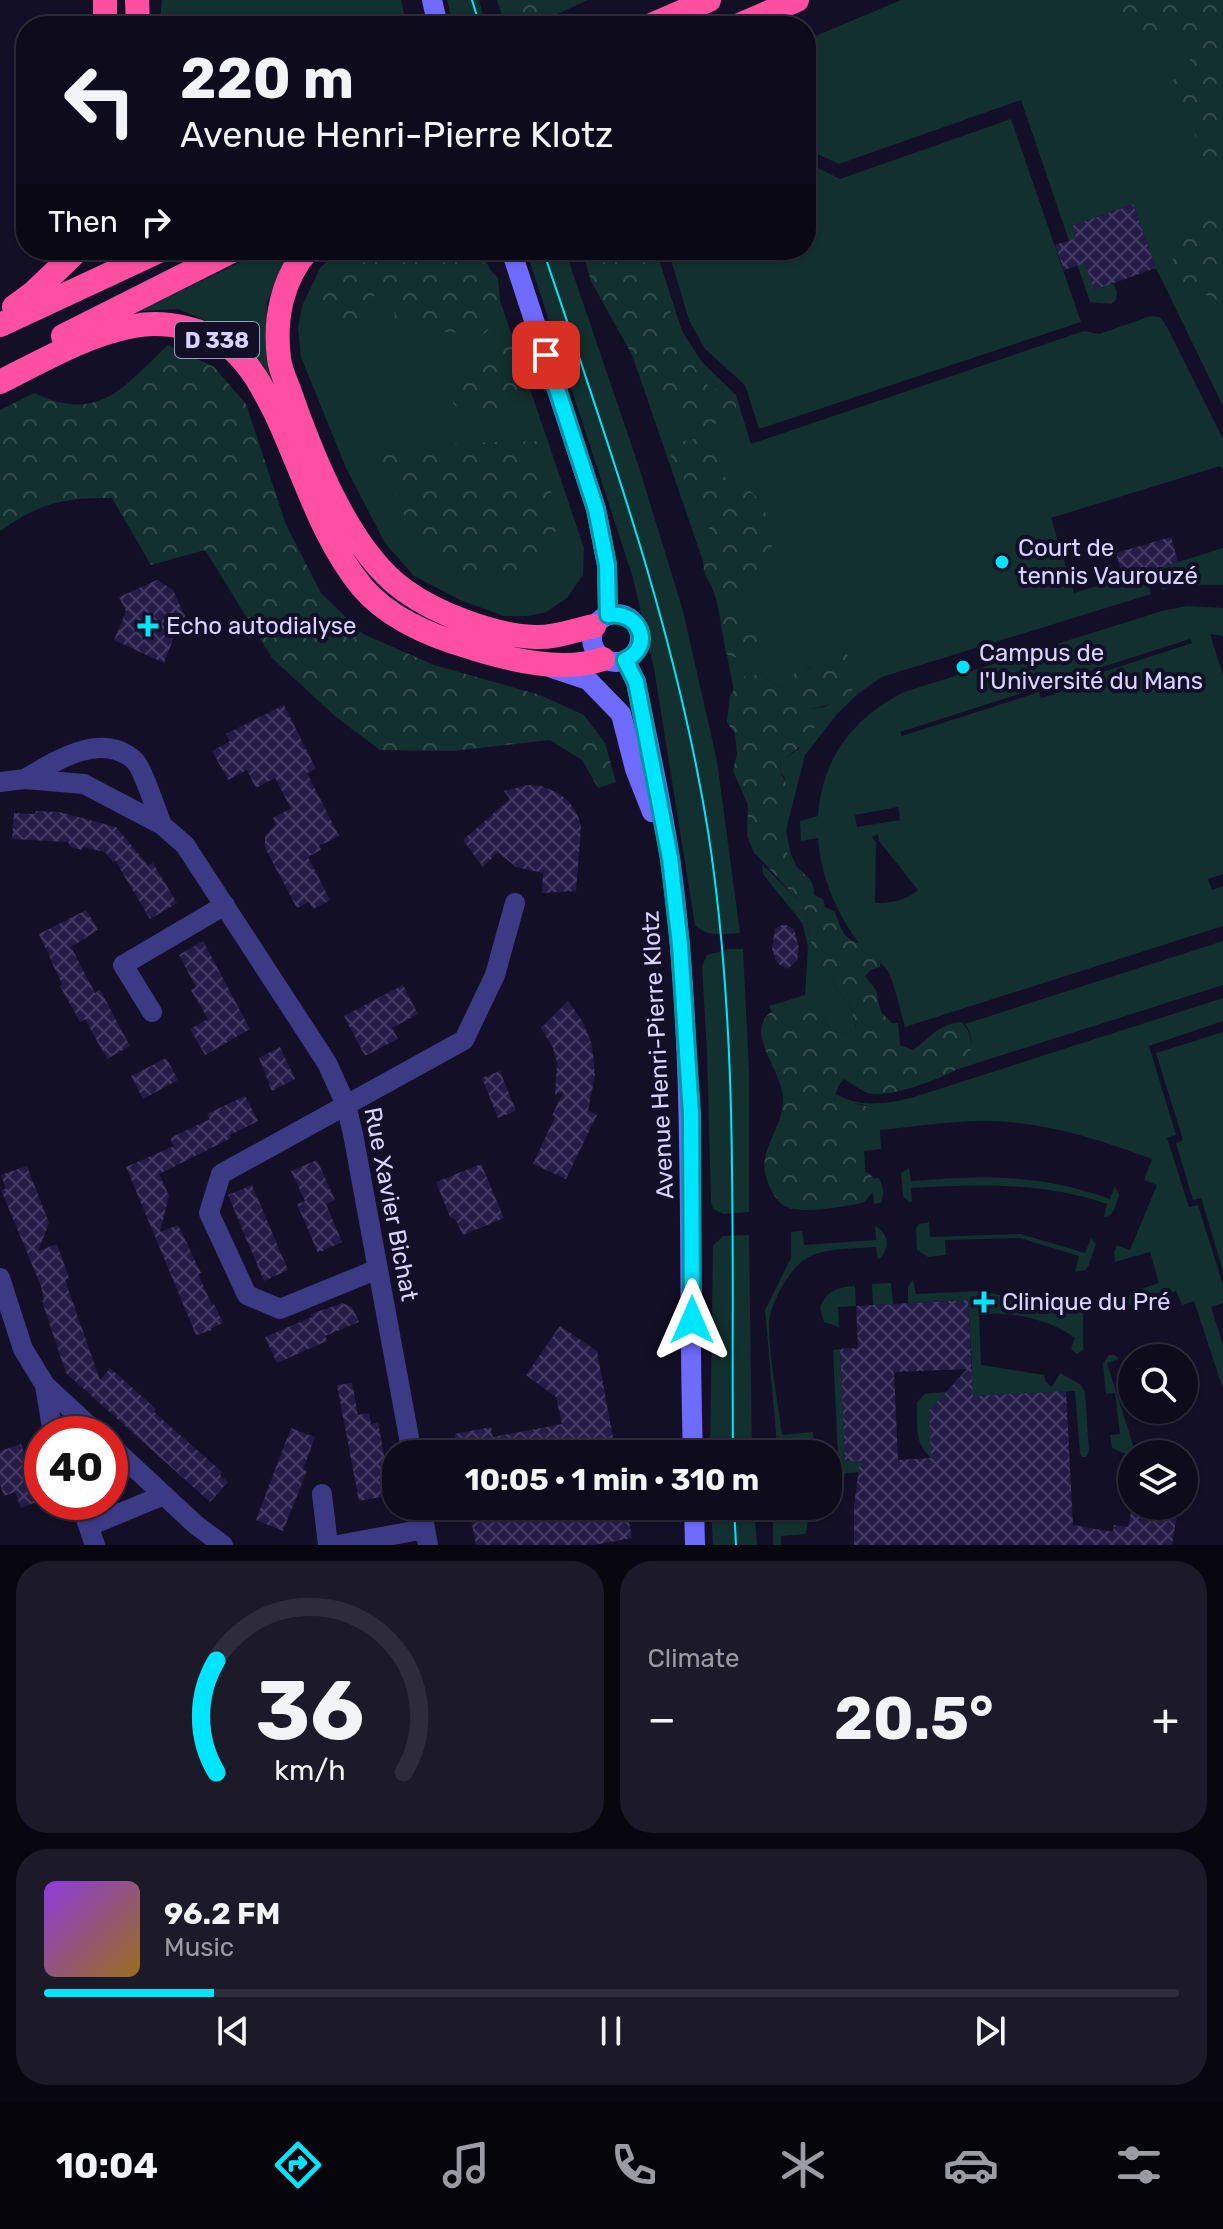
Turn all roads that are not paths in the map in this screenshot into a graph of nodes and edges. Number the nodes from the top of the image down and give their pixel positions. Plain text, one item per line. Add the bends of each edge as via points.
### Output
1 (709, 0) edge
2 (797, 0) edge
3 (672, 16) edge
4 (760, 16) edge
5 (68, 260) edge
6 (140, 260) edge
7 (214, 260) edge
8 (302, 260) edge
9 (514, 260) edge
10 (0, 317) edge
11 (0, 325) edge
12 (0, 367) edge
13 (0, 382) edge
14 (601, 621) junction
15 (614, 659) junction
16 (533, 662) junction
17 (25, 779) junction
18 (0, 782) edge
19 (162, 825) junction
20 (670, 858) junction
21 (515, 903) dead end
22 (225, 905) junction
23 (152, 1012) dead end
24 (346, 1105) junction
25 (378, 1269) junction
26 (0, 1278) edge
27 (45, 1385) junction
28 (50, 1416) edge
29 (79, 1416) edge
30 (409, 1440) edge
31 (693, 1440) edge
32 (128, 1462) edge
33 (322, 1494) dead end
34 (164, 1495) junction
35 (694, 1520) edge
36 (92, 1536) edge
37 (426, 1537) edge
38 (695, 1544) edge
39 (223, 1545) edge
40 (328, 1545) edge
41 (338, 1545) edge

1 - 3 highway
2 - 4 highway
5 - 10 highway
6 - 11 highway
7 - 12 highway
8 - 14 highway, D 338 via 279,306 279,360 328,483 380,569 405,591 449,615 488,627 535,637 567,635
9 - 14 street, Avenue Henri-Pierre Klotz via 596,509 607,565
13 - 16 highway, D 338 via 133,326 172,326 213,338 232,350 263,389 331,538 364,588 388,610 431,633 495,656
14 - 15 street, Avenue Henri-Pierre Klotz via 591,641 595,651
14 - 15 street via 618,613 640,631 631,657
15 - 16 highway
15 - 20 street, Avenue Henri-Pierre Klotz via 636,682
16 - 20 street via 588,680 621,714 635,769
17 - 18 street, Rue Xavier Bichat
17 - 19 street, Rue Xavier Bichat via 84,784
17 - 19 street, Rue Xavier Bichat via 62,757 113,749 137,762
19 - 22 street, Rue Xavier Bichat via 185,845
20 - 31 street, Avenue Henri-Pierre Klotz via 691,1114
21 - 24 street via 495,975 464,1040
22 - 23 street via 123,965
22 - 24 street, Rue Xavier Bichat via 327,1063
24 - 25 street, Rue Xavier Bichat
24 - 25 street via 221,1174 209,1213 247,1295 280,1309
25 - 30 street, Rue Xavier Bichat
26 - 27 street via 23,1349
27 - 28 street
27 - 29 street
32 - 34 street
33 - 40 street
34 - 36 street
34 - 39 street
35 - 38 street
37 - 41 street

